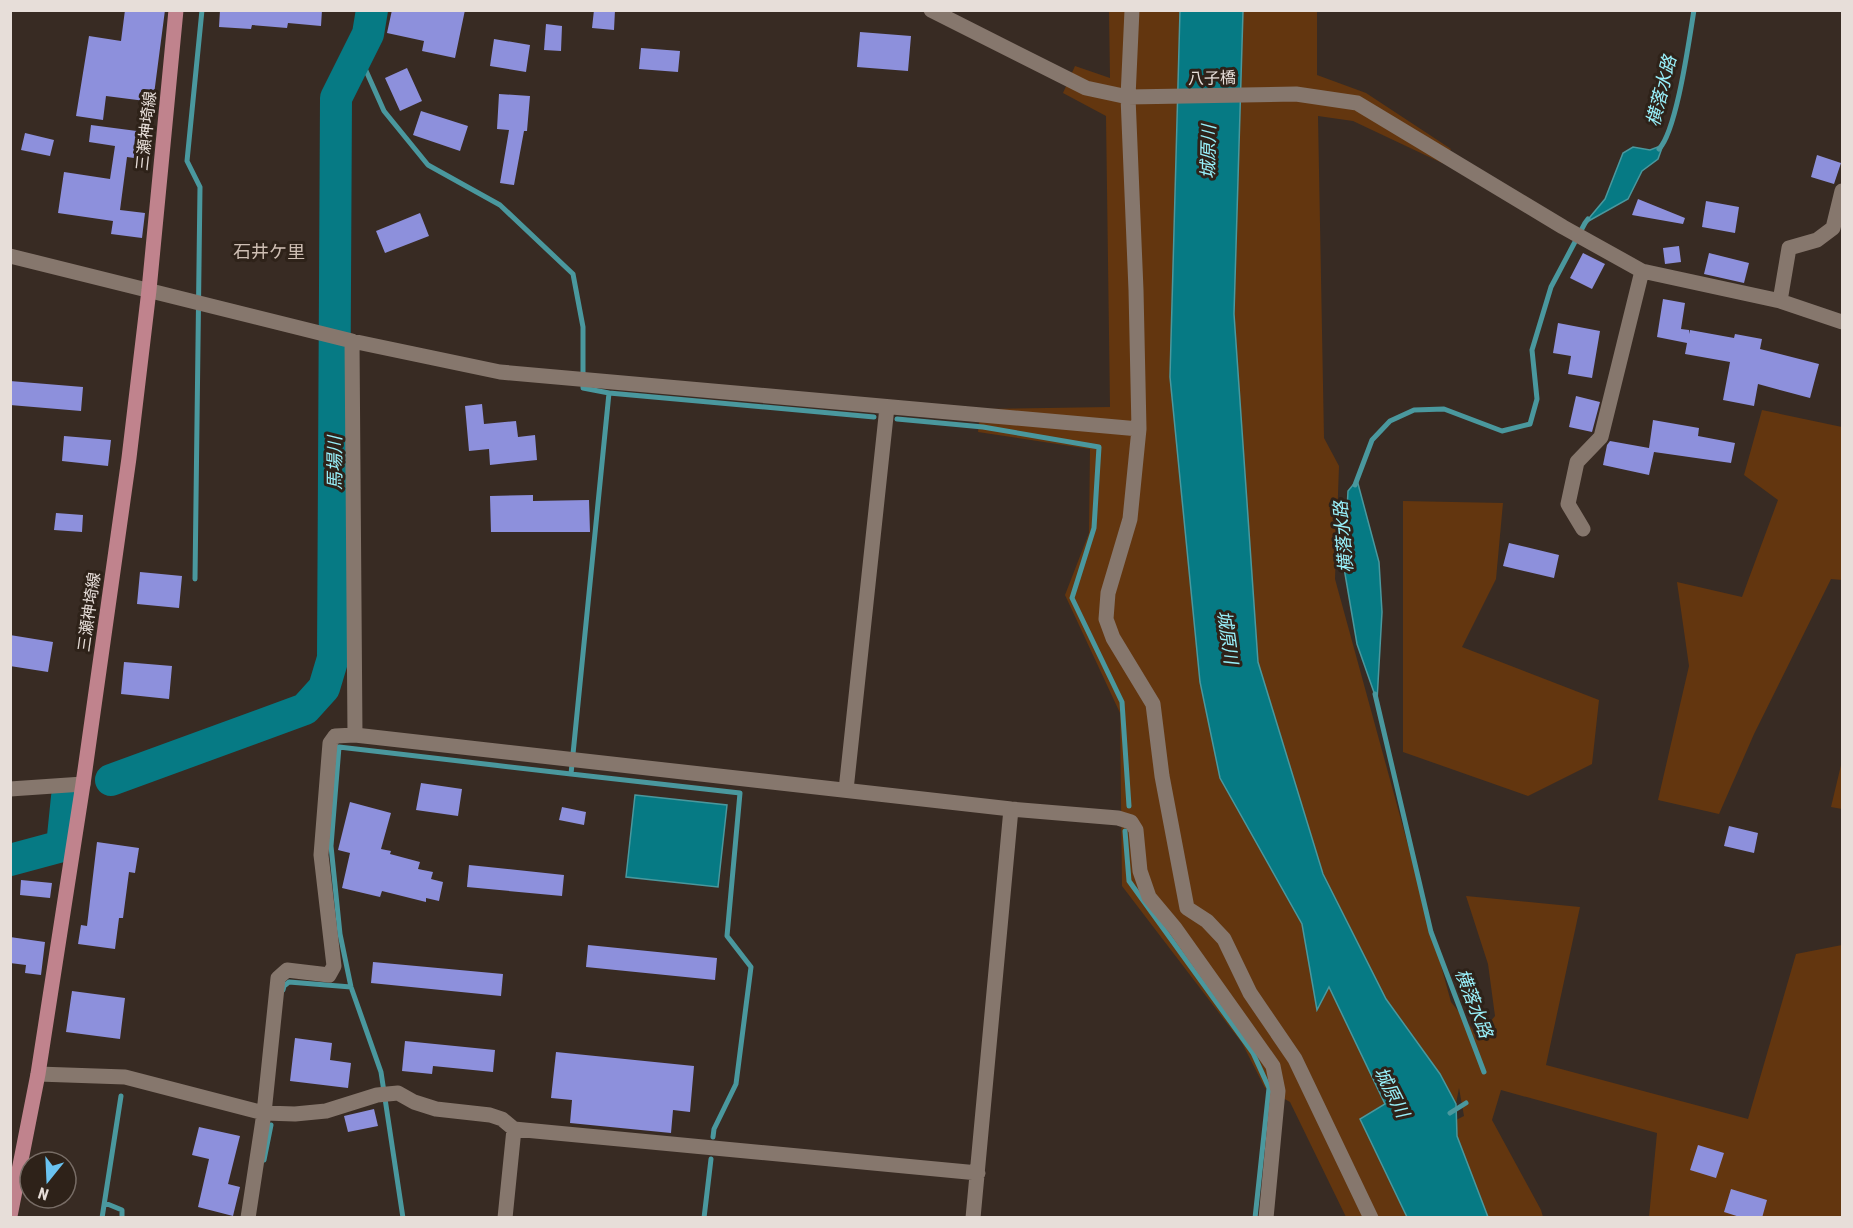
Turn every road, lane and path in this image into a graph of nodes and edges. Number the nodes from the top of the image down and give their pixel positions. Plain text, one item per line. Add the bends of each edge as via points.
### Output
1 (176, 10) edge
2 (931, 10) edge
3 (1132, 10) edge
4 (1128, 97) junction
5 (1842, 191) edge
6 (10, 256) edge
7 (1642, 271) junction
8 (149, 290) junction
9 (1780, 302) junction
10 (1842, 322) edge
11 (352, 341) junction
12 (887, 407) junction
13 (1139, 429) junction
14 (1583, 529) dead end
15 (355, 735) junction
16 (83, 784) junction
17 (10, 789) edge
18 (846, 789) junction
19 (1011, 809) junction
20 (1187, 908) junction
21 (1175, 928) junction
22 (38, 1074) junction
23 (264, 1113) junction
24 (514, 1129) junction
25 (978, 1173) junction
26 (10, 1216) edge
27 (248, 1218) edge
28 (505, 1218) edge
29 (973, 1218) edge
30 (1266, 1218) edge
31 (1371, 1218) edge

1 - 8 main road, 三瀬神埼線
2 - 4 street, 八子橋 via 1086,88
3 - 4 street
4 - 7 street, 八子橋 via 1296,94 1357,103
4 - 13 street
5 - 9 street via 1833,228 1817,240 1789,248
6 - 8 street
7 - 9 street, 八子橋
7 - 14 street via 1601,437 1577,462 1568,504
8 - 11 street
8 - 16 main road, 三瀬神埼線
9 - 10 street, 八子橋
11 - 12 street via 500,372
11 - 15 street
12 - 13 street
12 - 18 street
13 - 20 street via 1130,519 1108,593 1106,619 1113,638 1153,704
15 - 18 street
15 - 23 street via 335,736 330,743 321,855 334,966 329,975 288,970 278,978
16 - 17 street
16 - 22 main road, 三瀬神埼線
18 - 19 street
19 - 21 street via 1131,822 1149,897
19 - 25 street
20 - 21 street
20 - 31 street via 1224,939 1250,993 1295,1059
21 - 30 street via 1273,1066 1278,1091
22 - 23 street via 125,1077
22 - 26 main road, 三瀬神埼線
23 - 24 street via 326,1111 398,1093 436,1109 490,1115
23 - 27 street
24 - 25 street
24 - 28 street
25 - 29 street

